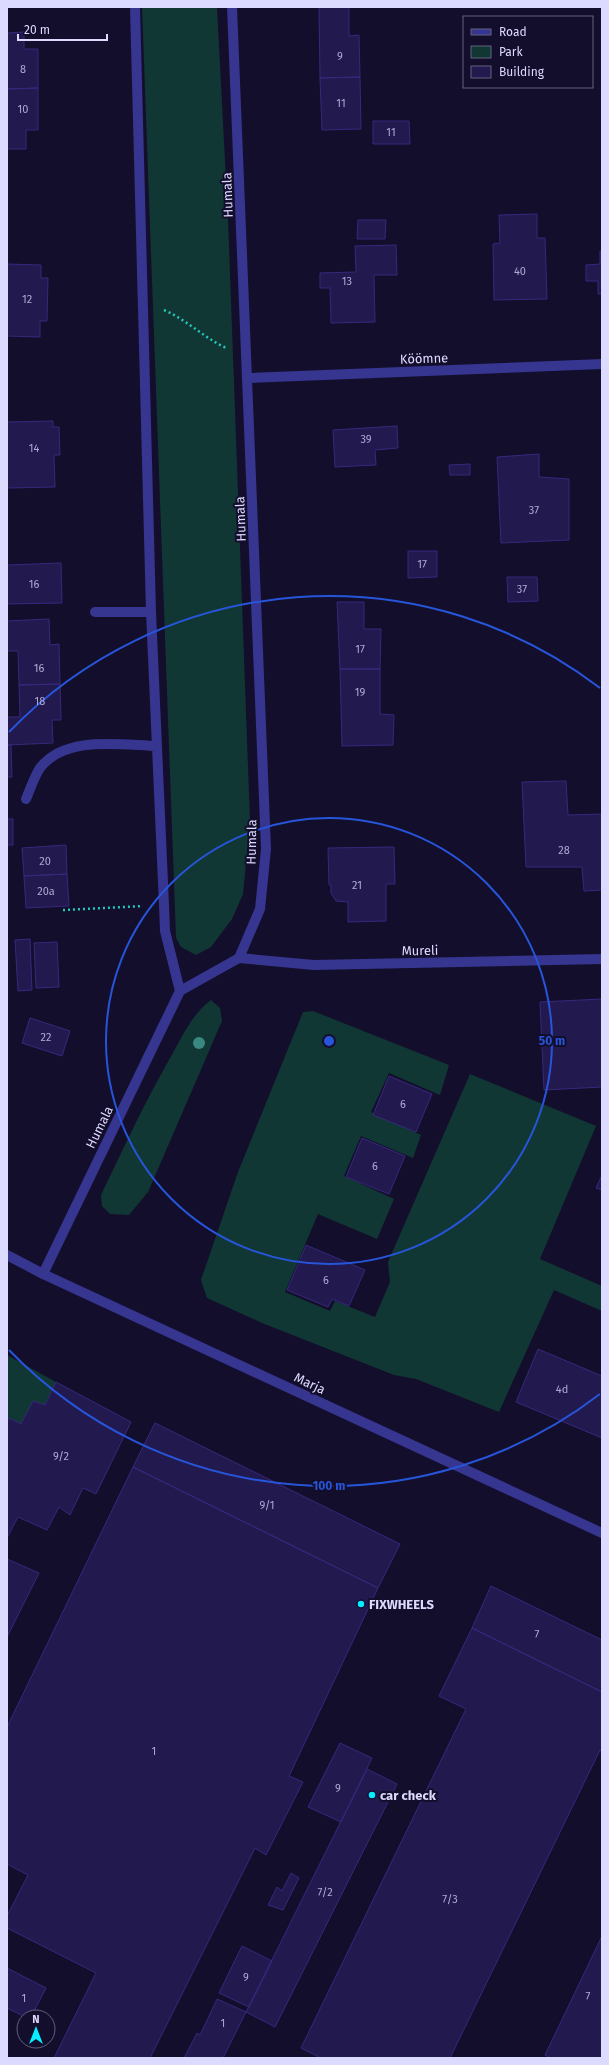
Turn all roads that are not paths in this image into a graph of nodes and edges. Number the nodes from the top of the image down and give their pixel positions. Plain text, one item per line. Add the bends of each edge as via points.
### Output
1 (135, 7) edge
2 (232, 7) edge
3 (602, 364) edge
4 (248, 378) junction
5 (95, 612) dead end
6 (151, 612) junction
7 (157, 746) junction
8 (26, 799) dead end
9 (239, 958) junction
10 (602, 959) edge
11 (180, 991) junction
12 (7, 1255) edge
13 (43, 1274) junction
14 (602, 1533) edge

1 - 6 street
2 - 4 street, Humala
3 - 4 street, Köömne
4 - 9 street, Humala via 266,849 260,909
5 - 6 street
6 - 7 street
7 - 8 street via 102,745 77,747 56,753 40,769
7 - 11 street via 165,931
9 - 10 street, Mureli via 314,965
9 - 11 street
11 - 13 street, Humala
12 - 13 street, Marja
13 - 14 street, Marja

